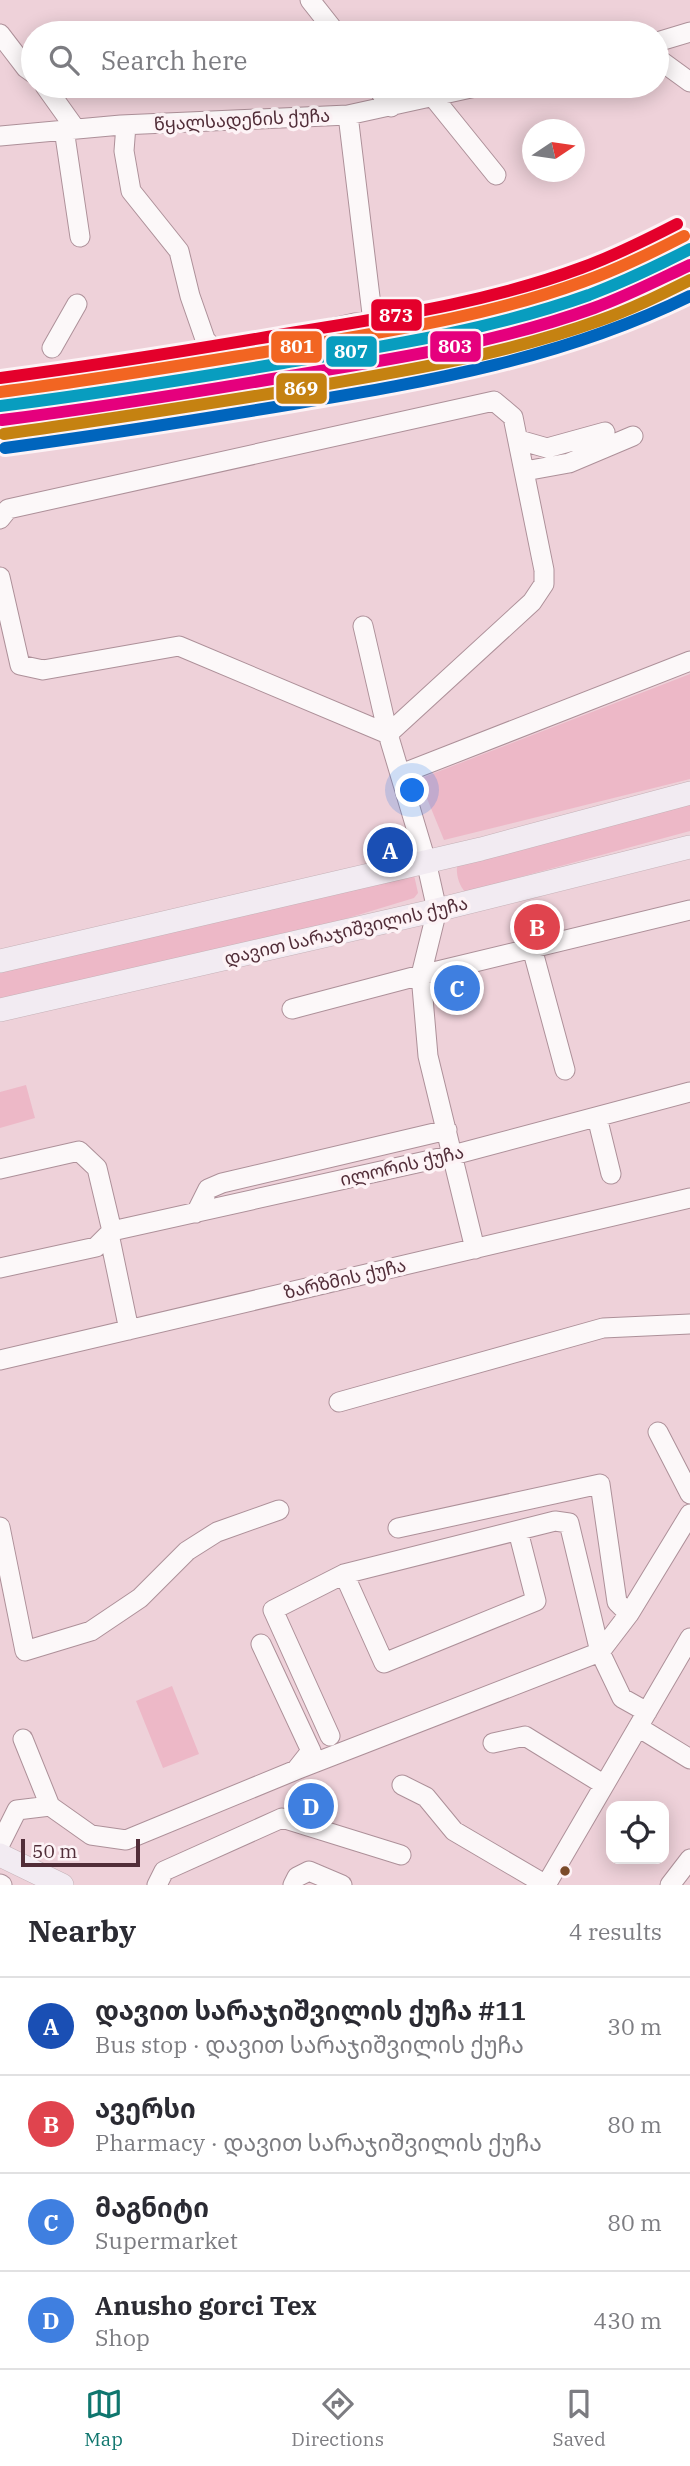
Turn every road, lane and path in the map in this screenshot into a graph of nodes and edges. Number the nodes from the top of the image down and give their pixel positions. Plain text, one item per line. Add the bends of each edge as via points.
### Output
1 (310, 0) edge
2 (327, 21) edge
3 (690, 32) edge
4 (0, 34) edge
5 (669, 38) edge
6 (21, 61) edge
7 (669, 67) edge
8 (690, 82) edge
9 (52, 98) edge
10 (385, 98) edge
11 (429, 98) edge
12 (434, 98) edge
13 (391, 107) junction
14 (348, 115) junction
15 (126, 125) junction
16 (70, 129) junction
17 (0, 136) edge
18 (496, 175) dead end
19 (80, 237) dead end
20 (551, 289) dead end
21 (77, 304) dead end
22 (373, 322) junction
23 (52, 348) dead end
24 (216, 354) junction
25 (0, 393) edge
26 (605, 432) dead end
27 (633, 436) dead end
28 (519, 440) junction
29 (525, 471) junction
30 (0, 519) edge
31 (0, 577) edge
32 (363, 626) dead end
33 (690, 661) edge
34 (388, 734) junction
35 (401, 774) junction
36 (690, 793) edge
37 (690, 847) edge
38 (426, 861) junction
39 (437, 910) junction
40 (690, 910) edge
41 (531, 948) junction
42 (0, 961) edge
43 (421, 975) junction
44 (292, 1009) dead end
45 (0, 1010) edge
46 (565, 1070) dead end
47 (690, 1092) edge
48 (597, 1117) junction
49 (447, 1130) junction
50 (453, 1155) junction
51 (0, 1169) edge
52 (611, 1174) dead end
53 (690, 1198) edge
54 (196, 1213) junction
55 (110, 1233) junction
56 (475, 1249) junction
57 (0, 1268) edge
58 (690, 1324) edge
59 (129, 1330) junction
60 (0, 1360) edge
61 (339, 1402) dead end
62 (658, 1432) dead end
63 (690, 1494) edge
64 (279, 1510) dead end
65 (690, 1514) edge
66 (0, 1527) edge
67 (398, 1528) dead end
68 (518, 1531) junction
69 (344, 1574) junction
70 (629, 1614) junction
71 (690, 1638) edge
72 (261, 1644) dead end
73 (600, 1652) junction
74 (642, 1720) junction
75 (330, 1736) dead end
76 (23, 1740) dead end
77 (493, 1743) dead end
78 (690, 1759) edge
79 (296, 1770) junction
80 (603, 1784) junction
81 (402, 1785) dead end
82 (50, 1805) junction
83 (0, 1844) edge
84 (0, 1855) edge
85 (401, 1855) dead end
86 (690, 1859) edge
87 (62, 1885) edge
88 (157, 1885) edge
89 (293, 1885) edge
90 (342, 1885) edge
91 (546, 1885) edge
92 (670, 1885) edge

1 - 2 street
3 - 5 street
4 - 6 street
7 - 8 street
9 - 16 street
10 - 13 street
11 - 13 street, წყალსადენის ქუჩა
12 - 18 street
13 - 14 street, წყალსადენის ქუჩა
14 - 15 street, წყალსადენის ქუჩა
14 - 22 street
15 - 16 street, წყალსადენის ქუჩა
15 - 24 street via 124,151 131,191 179,251 205,339
16 - 17 street, წყალსადენის ქუჩა
16 - 19 street
20 - 22 street via 387,330
21 - 23 street
22 - 24 street
24 - 25 street via 203,367
26 - 28 street via 547,448
27 - 29 street via 569,463
28 - 29 street
28 - 30 street via 513,417 494,401 8,509
29 - 34 street via 544,584 532,602
31 - 34 street via 20,665 43,670 179,646
32 - 34 street
33 - 35 street
34 - 35 street
35 - 38 street
36 - 38 main road
37 - 39 main road, დავით სარაჯიშვილის ქუჩა
38 - 39 street
38 - 42 main road
39 - 43 street
39 - 45 main road, დავით სარაჯიშვილის ქუჩა
40 - 41 street
41 - 43 street
41 - 46 street
43 - 44 street
43 - 49 street via 428,1056
47 - 48 street, ილორის ქუჩა
48 - 50 street, ილორის ქუჩა
48 - 52 street
49 - 50 street
49 - 54 street via 222,1183 208,1189
50 - 54 street, ილორის ქუჩა
50 - 56 street
51 - 55 street via 79,1151 97,1168
53 - 56 street, ზარზმის ქუჩა
54 - 55 street, ილორის ქუჩა
55 - 57 street, ილორის ქუჩა via 96,1247
55 - 59 street
56 - 59 street, ზარზმის ქუჩა
58 - 61 street via 603,1328
59 - 60 street, ზარზმის ქუჩა
62 - 63 street
64 - 66 street via 217,1532 187,1551 140,1598 91,1631 25,1651
65 - 70 street
67 - 70 street via 600,1484 617,1602
68 - 69 street
68 - 69 street via 536,1601 384,1663
68 - 73 street via 569,1522
69 - 75 street via 274,1610
70 - 73 street
71 - 74 street
72 - 79 street via 311,1751
73 - 74 street via 622,1698
73 - 79 street
74 - 78 street
74 - 80 street
76 - 82 street
77 - 80 street via 526,1736
79 - 82 street via 125,1840 91,1835
80 - 91 street
81 - 91 street via 426,1797 454,1831
82 - 83 street via 17,1810
84 - 87 main road
85 - 88 street via 282,1818 164,1871
86 - 92 street
89 - 90 street via 309,1871

